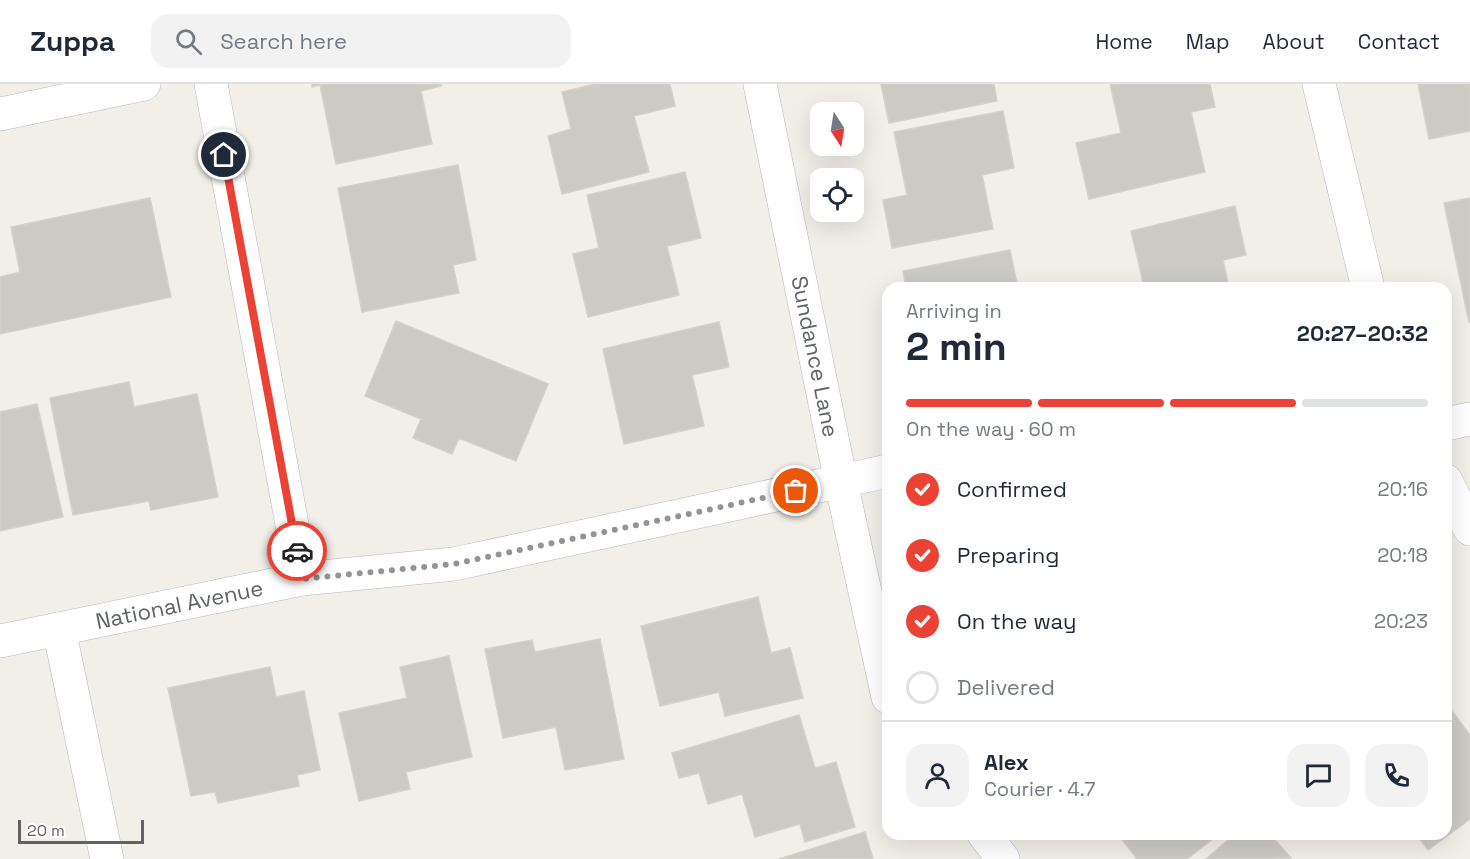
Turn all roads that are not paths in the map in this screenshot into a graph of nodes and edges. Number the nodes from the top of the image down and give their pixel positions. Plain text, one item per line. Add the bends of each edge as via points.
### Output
1 (144, 84) edge
2 (211, 84) edge
3 (760, 84) edge
4 (1319, 84) edge
5 (0, 114) edge
6 (1367, 282) edge
7 (1470, 419) edge
8 (1452, 423) edge
9 (882, 472) edge
10 (841, 482) junction
11 (1452, 493) edge
12 (1470, 529) edge
13 (302, 579) junction
14 (59, 629) junction
15 (0, 641) edge
16 (882, 670) edge
17 (989, 840) edge
18 (107, 859) edge
19 (1003, 859) edge

1 - 5 street
2 - 13 street
3 - 10 street, Sundance Lane
4 - 6 street
7 - 8 street
9 - 10 street, National Avenue
10 - 13 street, National Avenue via 454,564
10 - 16 street, Sundance Lane
11 - 12 street
13 - 14 street, National Avenue
14 - 15 street, National Avenue
14 - 18 street
17 - 19 street

